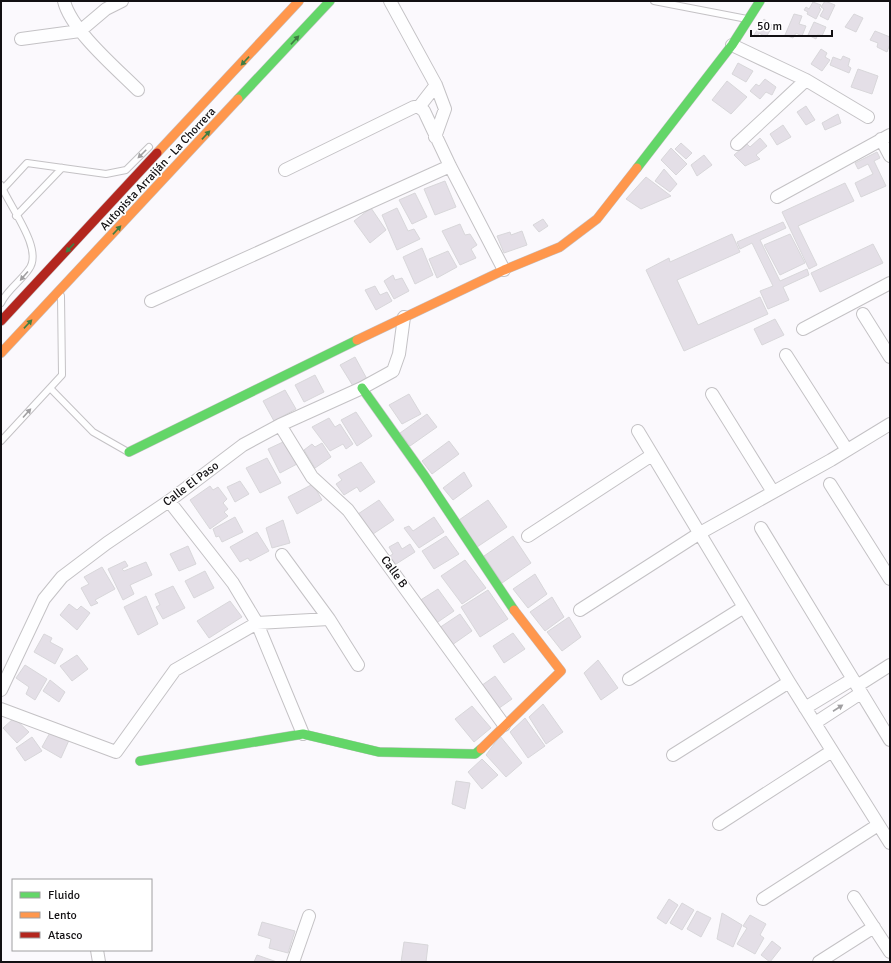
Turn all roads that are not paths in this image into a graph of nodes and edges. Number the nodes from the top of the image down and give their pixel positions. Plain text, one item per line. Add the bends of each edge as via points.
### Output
1 (64, 1) edge
2 (122, 1) edge
3 (300, 1) edge
4 (330, 1) edge
5 (390, 1) edge
6 (654, 1) edge
7 (760, 1) edge
8 (748, 19) junction
9 (80, 31) junction
10 (21, 39) dead end
11 (732, 45) junction
12 (806, 80) junction
13 (436, 85) junction
14 (138, 90) dead end
15 (419, 107) junction
16 (196, 114) junction
17 (868, 117) dead end
18 (170, 129) dead end
19 (436, 137) junction
20 (885, 137) edge
21 (153, 143) dead end
22 (737, 144) dead end
23 (890, 156) edge
24 (450, 166) junction
25 (62, 168) junction
26 (285, 170) dead end
27 (2, 187) edge
28 (777, 197) dead end
29 (16, 216) junction
30 (504, 270) junction
31 (890, 283) edge
32 (61, 288) junction
33 (151, 301) dead end
34 (1, 303) edge
35 (863, 314) dead end
36 (404, 317) junction
37 (1, 321) edge
38 (803, 329) dead end
39 (1, 352) edge
40 (786, 355) dead end
41 (890, 357) edge
42 (50, 388) junction
43 (362, 388) junction
44 (712, 394) dead end
45 (890, 424) edge
46 (280, 425) junction
47 (638, 432) dead end
48 (1, 441) edge
49 (848, 450) junction
50 (129, 452) joint
51 (652, 455) junction
52 (830, 484) dead end
53 (773, 492) junction
54 (169, 501) junction
55 (761, 528) dead end
56 (700, 533) junction
57 (528, 536) dead end
58 (282, 555) dead end
59 (890, 579) edge
60 (744, 607) junction
61 (580, 610) dead end
62 (330, 619) junction
63 (257, 623) junction
64 (358, 665) dead end
65 (890, 665) edge
66 (629, 680) dead end
67 (789, 682) junction
68 (857, 686) junction
69 (1, 690) edge
70 (805, 708) junction
71 (1, 709) edge
72 (814, 723) junction
73 (504, 725) junction
74 (303, 734) junction
75 (890, 740) edge
76 (832, 751) junction
77 (673, 755) dead end
78 (140, 761) dead end
79 (719, 824) dead end
80 (878, 825) junction
81 (890, 844) edge
82 (854, 897) dead end
83 (764, 899) dead end
84 (309, 916) dead end
85 (874, 927) junction
86 (97, 951) edge
87 (890, 952) edge
88 (99, 962) edge
89 (293, 962) edge
90 (819, 962) edge

1 - 9 street
2 - 9 street via 106,9
3 -> 16 main road, Autopista Arraiján - La Chorrera
32 -> 4 main road, Autopista Arraiján - La Chorrera
5 - 13 street
6 - 8 lane
7 - 8 main road
8 - 11 main road
9 - 10 street
9 - 14 street
11 - 12 street
11 - 30 main road via 597,219 560,247
12 - 17 street
12 - 22 street
13 - 15 street
13 - 19 street via 445,109
15 - 19 street via 424,111
15 - 26 street via 414,107
16 - 18 lane
16 -> 37 main road, Autopista Arraiján - La Chorrera
19 - 24 street
20 - 23 street
20 - 28 street
21 -> 25 lane via 126,170 106,174
24 - 30 street
24 - 33 street
25 - 27 lane via 27,163
25 - 29 lane
27 - 29 lane
29 -> 34 lane via 25,228 34,257 30,268
30 - 36 main road
31 - 38 street
39 -> 32 main road, Autopista Arraiján - La Chorrera
32 - 42 lane via 62,375
35 - 41 street
36 - 43 street, Calle El Paso via 400,354 393,371
36 - 50 main road
40 - 49 street
48 -> 42 lane
42 - 50 lane via 93,432
43 - 46 street, Calle El Paso
43 - 73 main road via 424,475 502,596 561,671
44 - 53 street
45 - 49 street
46 - 54 street, Calle El Paso via 243,445
46 - 73 street, Calle B via 312,477 348,510
47 - 51 street
49 - 53 street
51 - 56 street
51 - 57 street
52 - 59 street
53 - 56 street
54 - 63 street via 233,583
54 - 69 street, Calle El Paso via 62,577 44,599
55 - 68 street
56 - 60 street
56 - 61 street
58 - 62 street
60 - 66 street
60 - 67 street
62 - 63 street
62 - 64 street
63 - 71 street via 175,670 116,752
63 - 74 street
65 - 68 street
67 - 70 street
67 - 77 street
68 - 70 street
72 -> 68 street
68 - 75 street
70 - 72 street
72 - 76 street
73 - 74 main road via 475,754 378,752
74 - 78 main road
76 - 79 street
76 - 80 street
80 - 81 street
80 - 83 street
82 - 85 street
84 - 89 street
85 - 87 street
85 - 90 street
86 - 88 street

